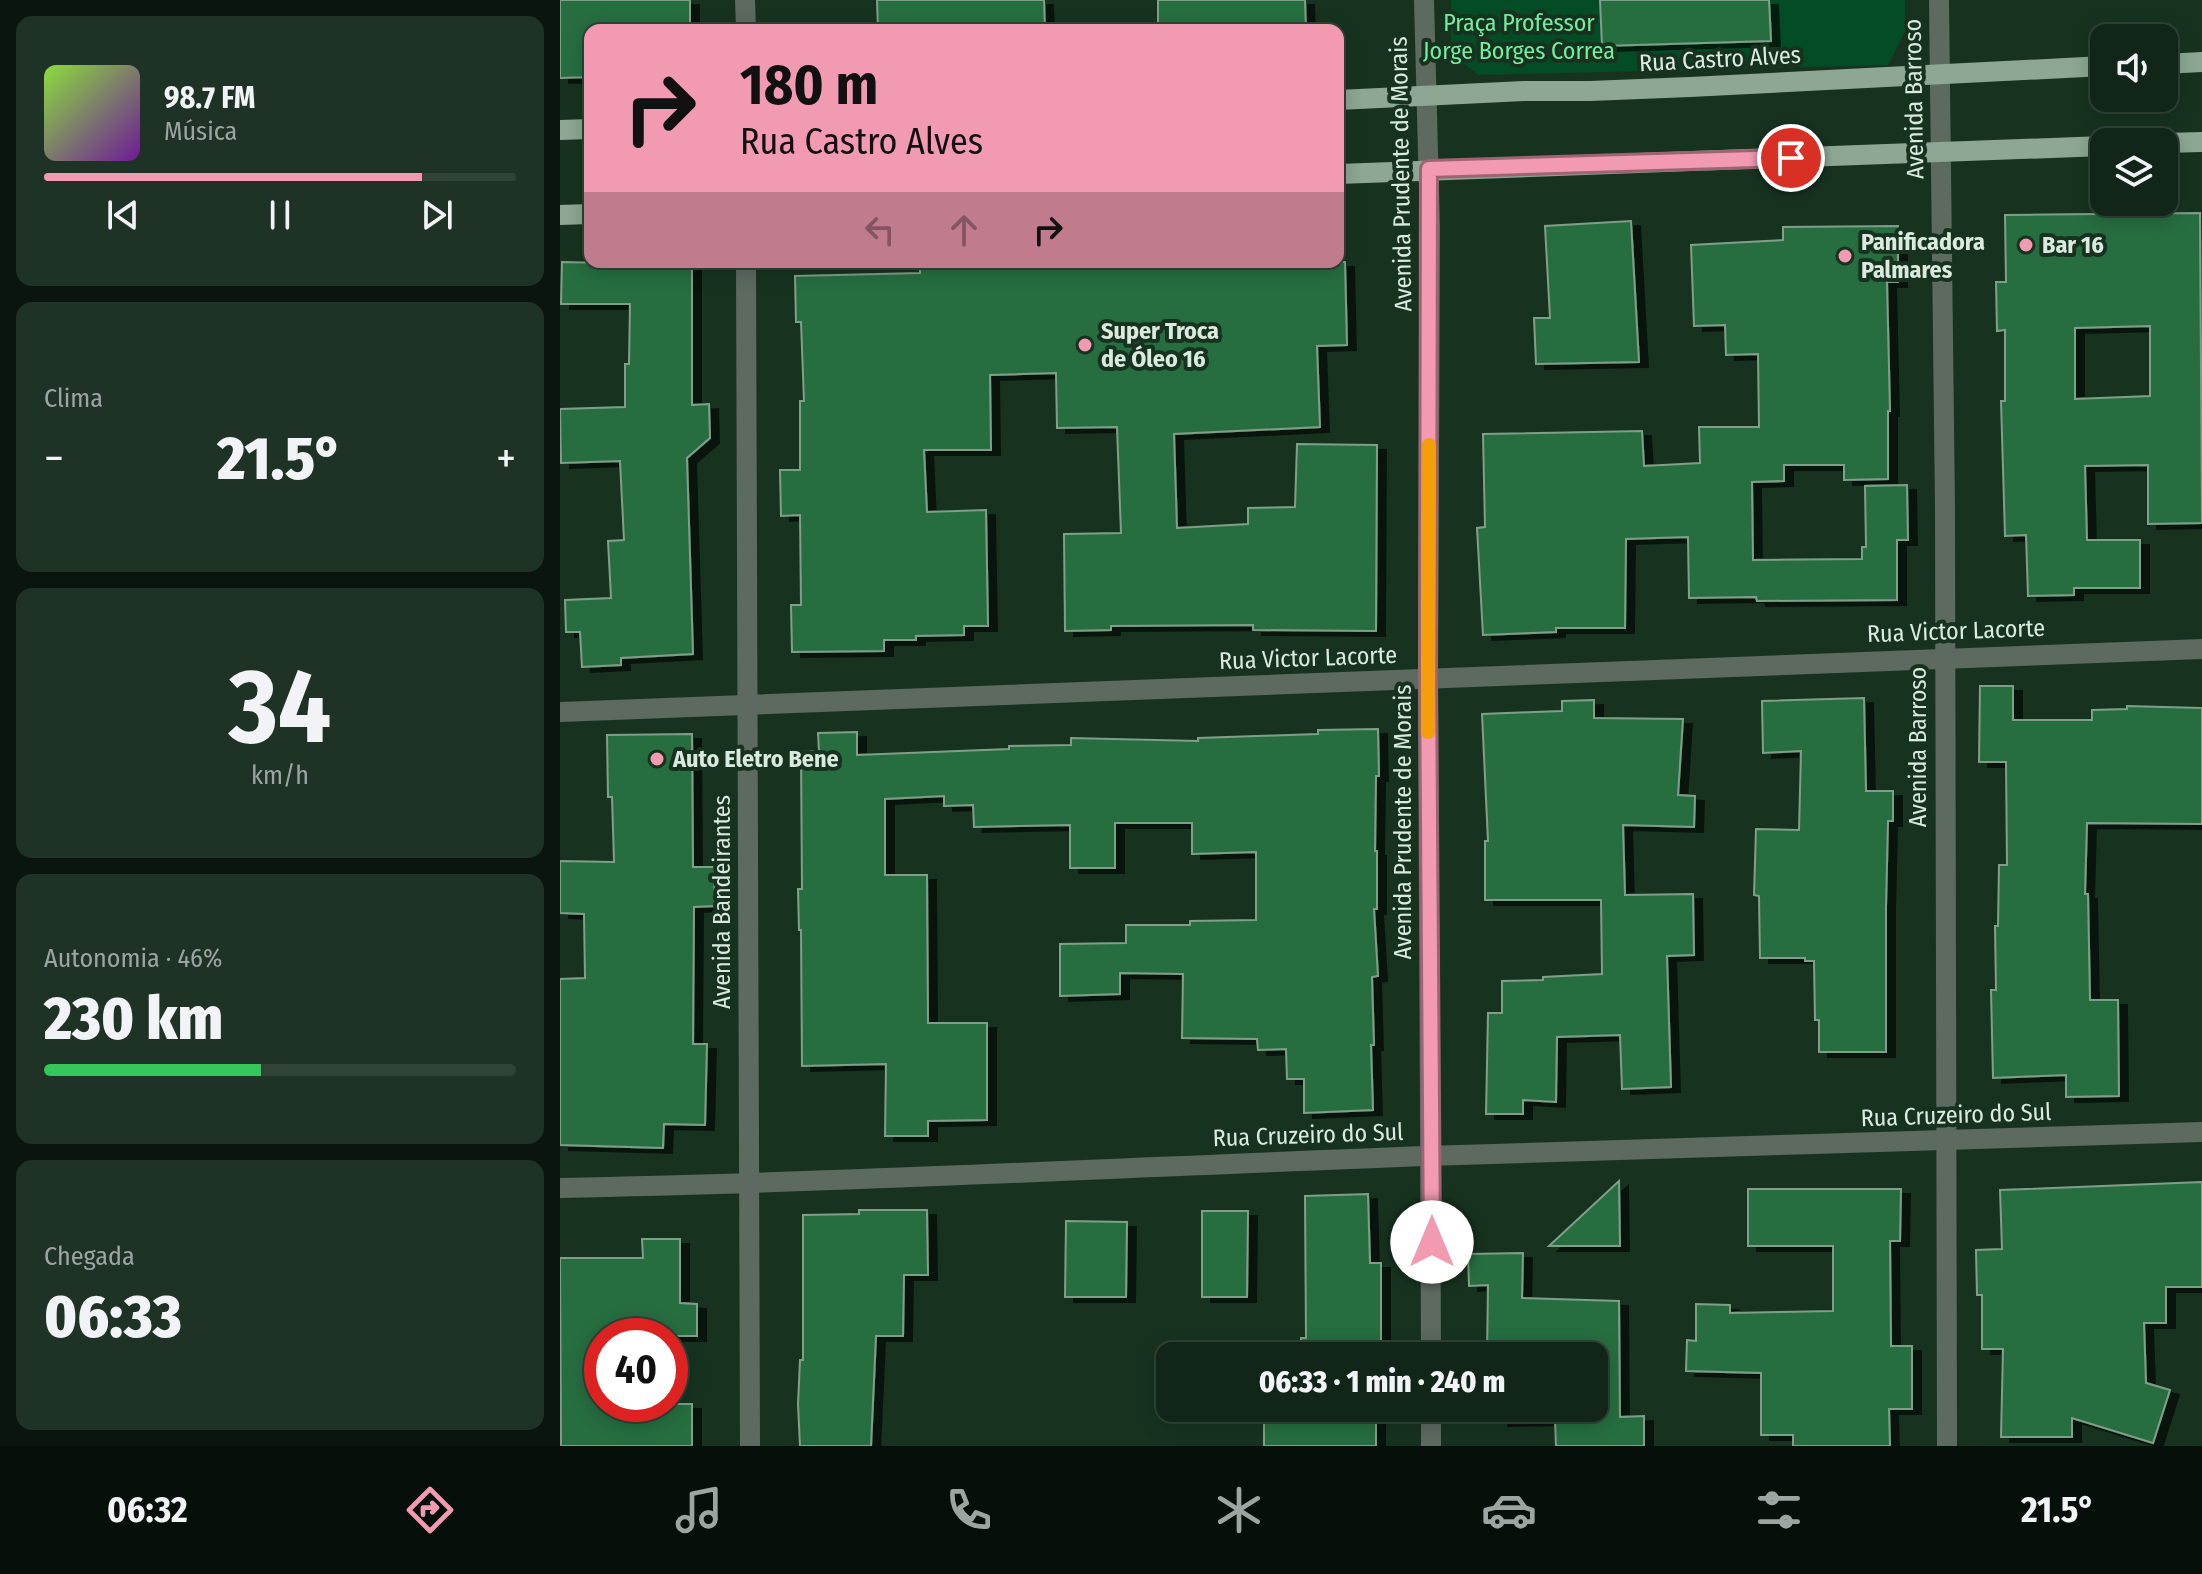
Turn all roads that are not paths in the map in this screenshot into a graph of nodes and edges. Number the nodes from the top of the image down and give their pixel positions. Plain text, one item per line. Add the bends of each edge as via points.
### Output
1 (745, 0) edge
2 (1424, 0) edge
3 (1939, 0) edge
4 (746, 24) edge
5 (2202, 62) edge
6 (2178, 63) edge
7 (2090, 67) edge
8 (1940, 74) junction
9 (1427, 96) junction
10 (1344, 100) edge
11 (584, 129) edge
12 (560, 130) edge
13 (2202, 142) edge
14 (2178, 143) edge
15 (2090, 147) edge
16 (1941, 153) junction
17 (1429, 169) junction
18 (1344, 174) edge
19 (584, 214) edge
20 (560, 215) edge
21 (746, 268) edge
22 (2202, 649) edge
23 (1944, 657) junction
24 (1428, 679) junction
25 (748, 705) junction
26 (560, 712) edge
27 (2202, 1132) edge
28 (1945, 1142) junction
29 (1432, 1156) junction
30 (749, 1184) junction
31 (560, 1188) edge
32 (1431, 1342) edge
33 (1431, 1422) edge
34 (750, 1446) edge
35 (1431, 1446) edge
36 (1947, 1446) edge

1 - 4 street
2 - 9 street, Avenida Prudente de Morais
3 - 8 street, Avenida Barroso
5 - 6 main road
7 - 8 main road, Rua Castro Alves
8 - 9 main road, Rua Castro Alves
8 - 16 street, Avenida Barroso
9 - 10 main road, Rua Castro Alves
9 - 17 street, Avenida Prudente de Morais
11 - 12 main road
13 - 14 main road
15 - 16 main road
16 - 17 main road
16 - 23 street, Avenida Barroso
17 - 18 main road
17 - 24 street, Avenida Prudente de Morais
19 - 20 main road
21 - 25 street, Avenida Bandeirantes
22 - 23 street, Rua Victor Lacorte
23 - 24 street, Rua Victor Lacorte
23 - 28 street, Avenida Barroso
24 - 25 street, Rua Victor Lacorte
24 - 29 street, Avenida Prudente de Morais
25 - 26 street, Rua Victor Lacorte
25 - 30 street, Avenida Bandeirantes
27 - 28 street, Rua Cruzeiro do Sul
28 - 29 street, Rua Cruzeiro do Sul
28 - 36 street, Avenida Barroso
29 - 30 street, Rua Cruzeiro do Sul
29 - 32 street, Avenida Prudente de Morais
30 - 31 street, Rua Cruzeiro do Sul
30 - 34 street, Avenida Bandeirantes
33 - 35 street

